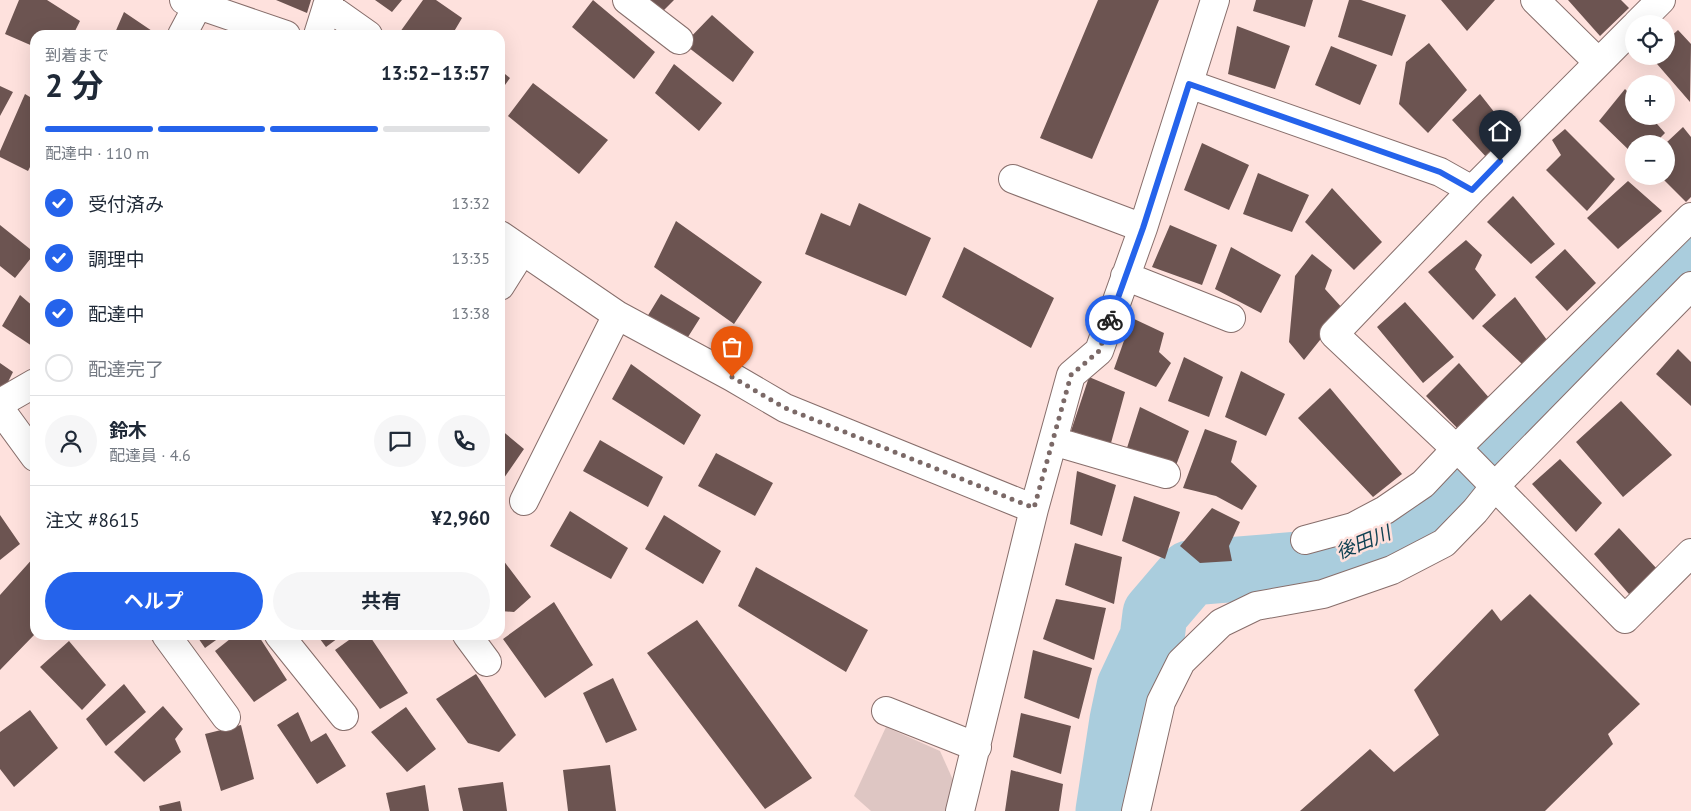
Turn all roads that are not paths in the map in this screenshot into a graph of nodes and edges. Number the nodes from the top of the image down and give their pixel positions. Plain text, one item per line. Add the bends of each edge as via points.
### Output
1 (628, 0) edge
2 (1215, 0) edge
3 (1535, 0) edge
4 (1661, 0) edge
5 (191, 2) edge
6 (328, 3) edge
7 (1646, 15) edge
8 (183, 30) edge
9 (272, 30) edge
10 (320, 30) edge
11 (362, 30) edge
12 (1625, 36) edge
13 (679, 40) dead end
14 (1598, 62) junction
15 (1189, 84) junction
16 (1013, 179) dead end
17 (1472, 190) junction
18 (1691, 217) edge
19 (1143, 228) junction
20 (505, 239) edge
21 (522, 251) junction
22 (1125, 276) junction
23 (505, 278) edge
24 (1691, 286) edge
25 (617, 315) junction
26 (1231, 318) dead end
27 (30, 386) edge
28 (0, 403) edge
29 (0, 409) edge
30 (1052, 441) junction
31 (30, 450) edge
32 (1475, 468) junction
33 (1166, 474) dead end
34 (524, 501) dead end
35 (1034, 508) junction
36 (1305, 540) dead end
37 (1691, 553) edge
38 (170, 640) edge
39 (283, 640) edge
40 (471, 640) edge
41 (487, 662) dead end
42 (886, 711) dead end
43 (344, 716) dead end
44 (226, 717) dead end
45 (976, 747) junction
46 (960, 811) edge
47 (1136, 811) edge

1 - 13 street
2 - 15 street
3 - 14 street
4 - 7 street
5 - 8 street
5 - 9 street
6 - 10 street
6 - 11 street
12 - 14 street
14 - 17 street
15 - 17 street via 1440,172
15 - 19 street
16 - 19 street
17 - 32 street via 1334,334
18 - 32 street
19 - 22 street
20 - 21 street
21 - 23 street
21 - 25 street
22 - 26 street
22 - 30 street via 1099,351 1071,375
24 - 32 street
25 - 34 street
25 - 35 street via 785,408
27 - 28 street
29 - 31 street
30 - 33 street
30 - 35 street
32 - 36 street via 1423,484 1353,527
32 - 37 street via 1625,619
32 - 47 street via 1475,511 1444,543 1392,570 1323,594 1256,606 1221,622 1181,662 1161,702
35 - 45 street
38 - 44 street
39 - 43 street
40 - 41 street
42 - 45 street
45 - 46 street

